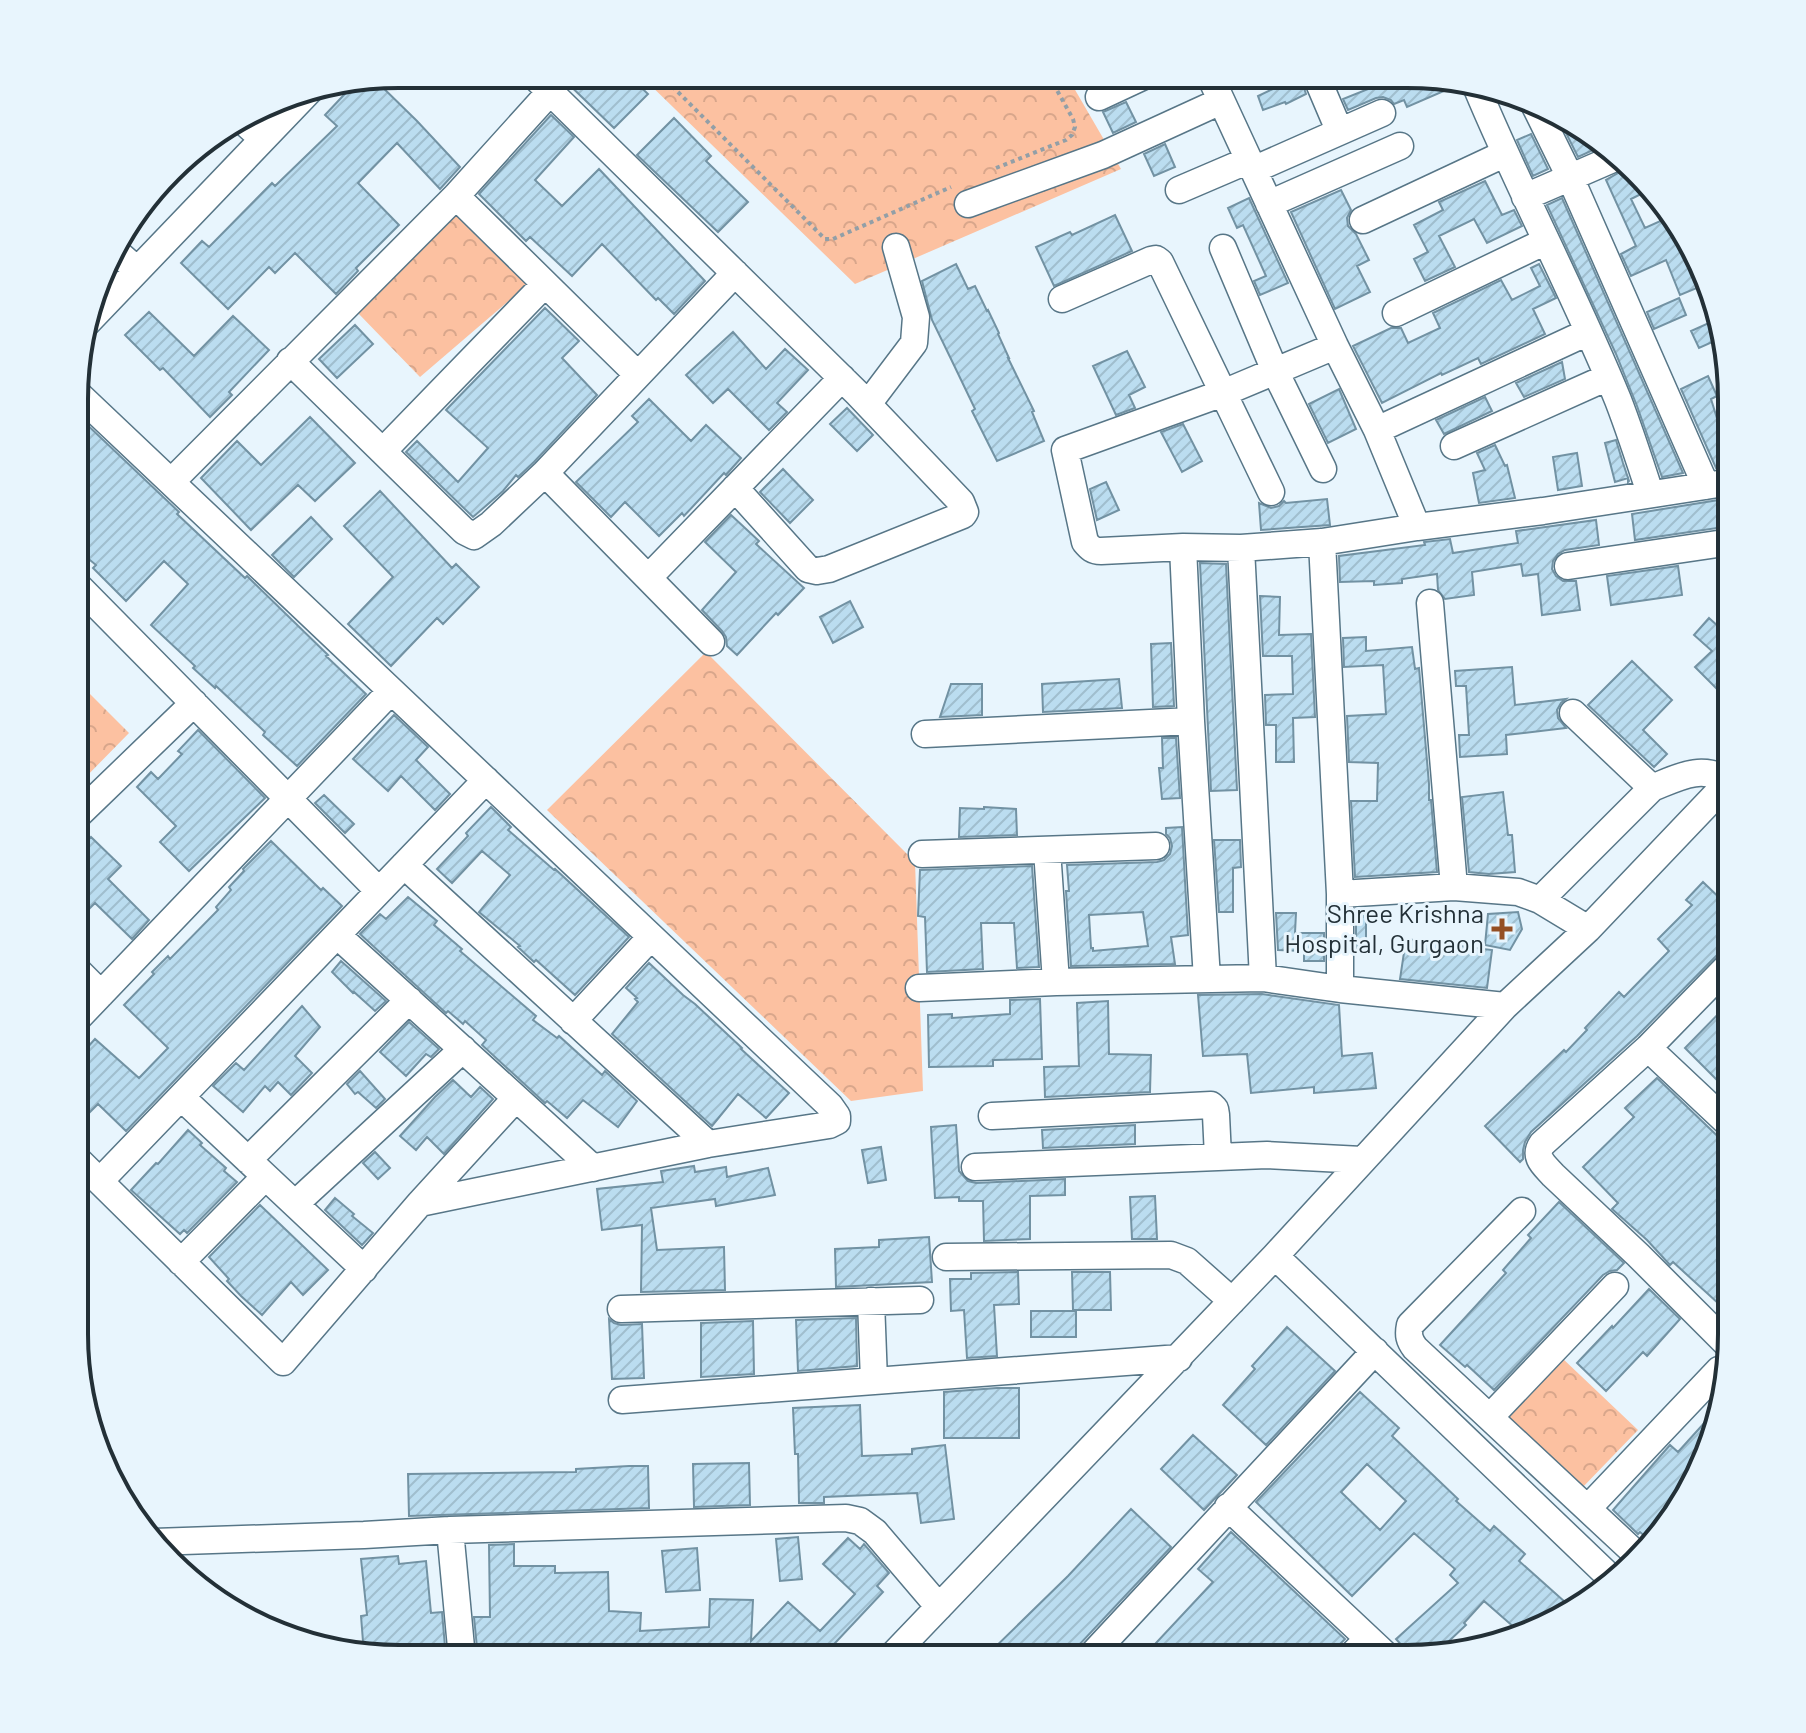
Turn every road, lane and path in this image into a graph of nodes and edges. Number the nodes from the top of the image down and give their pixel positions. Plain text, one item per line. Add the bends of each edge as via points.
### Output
1 (537, 88) edge
2 (546, 88) edge
3 (674, 88) edge
4 (1056, 88) edge
5 (1118, 88) edge
6 (1215, 88) edge
7 (1321, 88) edge
8 (1099, 97) dead end
9 (1481, 97) edge
10 (1221, 101) junction
11 (294, 107) edge
12 (1382, 113) dead end
13 (1541, 119) edge
14 (250, 127) edge
15 (1339, 130) junction
16 (263, 139) junction
17 (1400, 146) dead end
18 (1504, 154) junction
19 (1607, 161) edge
20 (1251, 165) junction
21 (988, 171) dead end
22 (1570, 177) junction
23 (1179, 190) dead end
24 (964, 194) joint
25 (456, 196) junction
26 (1525, 197) junction
27 (1269, 204) junction
28 (1363, 220) dead end
29 (1546, 241) junction
30 (896, 247) dead end
31 (1223, 248) dead end
32 (123, 257) edge
33 (137, 270) junction
34 (735, 273) junction
35 (545, 284) junction
36 (1062, 299) dead end
37 (103, 306) edge
38 (1396, 313) dead end
39 (1588, 332) junction
40 (1335, 346) junction
41 (290, 361) junction
42 (1275, 371) junction
43 (638, 375) junction
44 (1608, 377) junction
45 (842, 378) junction
46 (1223, 393) junction
47 (88, 404) edge
48 (868, 404) junction
49 (1377, 430) junction
50 (1454, 446) dead end
51 (383, 451) junction
52 (1323, 469) dead end
53 (545, 473) junction
54 (171, 482) junction
55 (1718, 482) edge
56 (1718, 484) edge
57 (735, 488) junction
58 (1271, 492) dead end
59 (1650, 493) junction
60 (1417, 527) junction
61 (1322, 542) junction
62 (1718, 544) edge
63 (1183, 547) junction
64 (1241, 548) junction
65 (1568, 566) dead end
66 (649, 577) junction
67 (88, 596) edge
68 (1430, 603) dead end
69 (711, 642) dead end
70 (391, 691) junction
71 (194, 703) junction
72 (1573, 713) dead end
73 (1191, 721) junction
74 (925, 734) dead end
75 (1718, 775) edge
76 (486, 780) junction
77 (1652, 788) junction
78 (1718, 793) edge
79 (288, 799) junction
80 (88, 805) edge
81 (1156, 846) dead end
82 (1047, 850) junction
83 (922, 854) dead end
84 (404, 865) junction
85 (1454, 887) junction
86 (379, 891) junction
87 (1340, 894) junction
88 (1540, 900) junction
89 (1588, 929) junction
90 (337, 935) junction
91 (651, 937) junction
92 (1718, 976) edge
93 (1263, 978) junction
94 (1207, 979) junction
95 (88, 981) edge
96 (1056, 982) junction
97 (919, 988) dead end
98 (1340, 989) junction
99 (101, 994) junction
100 (409, 1000) junction
101 (1505, 1006) junction
102 (88, 1008) edge
103 (573, 1021) junction
104 (1648, 1048) junction
105 (463, 1049) junction
106 (181, 1097) junction
107 (516, 1098) junction
108 (1718, 1114) edge
109 (992, 1116) dead end
110 (708, 1144) junction
111 (1218, 1157) junction
112 (1362, 1160) junction
113 (975, 1167) dead end
114 (256, 1168) junction
115 (593, 1168) junction
116 (88, 1170) edge
117 (100, 1181) junction
118 (420, 1203) junction
119 (295, 1204) junction
120 (1522, 1211) dead end
121 (1275, 1256) junction
122 (946, 1257) dead end
123 (181, 1262) junction
124 (364, 1269) junction
125 (1615, 1286) dead end
126 (920, 1300) dead end
127 (871, 1301) junction
128 (1232, 1301) junction
129 (621, 1309) dead end
130 (1375, 1351) junction
131 (1717, 1351) edge
132 (1179, 1358) junction
133 (1715, 1369) edge
134 (874, 1381) junction
135 (622, 1400) dead end
136 (1490, 1417) junction
137 (1228, 1507) junction
138 (1588, 1508) junction
139 (450, 1530) junction
140 (167, 1542) edge
141 (1631, 1549) edge
142 (1606, 1573) edge
143 (939, 1607) junction
144 (1368, 1639) junction
145 (461, 1645) edge
146 (902, 1645) edge
147 (1101, 1645) edge
148 (1362, 1645) edge
149 (1375, 1645) edge

1 - 25 street
2 - 34 street
3 - 24 path via 825,239
4 - 21 path via 1073,119 1072,135
5 - 8 street
6 - 10 street
7 - 15 street
9 - 18 street
10 - 20 street
10 - 24 street via 1103,155
11 - 16 street
12 - 15 street
13 - 22 street
14 - 16 street
15 - 20 street
16 - 33 street
17 - 27 street
18 - 26 street
18 - 28 street
19 - 22 street
20 - 23 street
20 - 27 street
22 - 26 street
22 - 55 street
25 - 35 street
25 - 41 street
26 - 29 street
27 - 40 street
29 - 38 street
29 - 39 street
30 - 48 street via 916,317 914,343
31 - 42 street
32 - 33 street
33 - 37 street
34 - 43 street
34 - 45 street
35 - 43 street
35 - 51 street
36 - 46 street via 1156,259
39 - 44 street
39 - 49 street
40 - 42 street
40 - 49 street
41 - 51 street
41 - 54 street
42 - 46 street
42 - 52 street
43 - 53 street
44 - 50 street
44 - 59 street
45 - 48 street
45 - 57 street
46 - 58 street
46 - 63 street via 1065,450 1089,547
47 - 54 street
48 - 57 street via 961,502 963,515 817,571 808,569
49 - 60 street
51 - 53 street via 474,536
53 - 66 street
54 - 70 street
56 - 59 street
57 - 66 street
59 - 60 street
60 - 61 street
61 - 64 street
61 - 87 street
62 - 65 street
63 - 64 street
63 - 73 street
64 - 93 street
66 - 69 street
67 - 71 street
68 - 85 street
70 - 76 street
70 - 79 street
71 - 79 street
71 - 80 street
72 - 77 street
73 - 74 street
73 - 94 street
75 - 77 street via 1686,774
76 - 84 street
76 - 91 street
77 - 88 street
78 - 89 street
79 - 86 street
79 - 99 street
81 - 82 street
82 - 83 street
82 - 96 street
84 - 86 street
84 - 103 street
85 - 87 street
85 - 88 street via 1518,892
86 - 90 street
87 - 98 street
88 - 89 street
89 - 101 street
90 - 100 street
90 - 106 street
91 - 103 street
91 - 110 street via 837,1116 829,1125
92 - 104 street
93 - 94 street
93 - 98 street
94 - 96 street
95 - 99 street
96 - 97 street
98 - 101 street
99 - 102 street
100 - 105 street
100 - 114 street
101 - 112 street
103 - 110 street
104 - 108 street
104 - 131 street via 1542,1144 1540,1160
105 - 107 street
105 - 119 street
106 - 114 street
106 - 117 street
107 - 115 street
107 - 118 street
109 - 111 street via 1211,1105
110 - 115 street
111 - 112 street
111 - 113 street
112 - 121 street
114 - 119 street
114 - 123 street
115 - 118 street
116 - 117 street
117 - 123 street
118 - 124 street
119 - 124 street
120 - 136 street via 1410,1325 1408,1333 1415,1348
121 - 128 street
121 - 130 street
122 - 128 street via 1171,1255 1187,1261
123 - 124 street via 283,1362
125 - 136 street
126 - 127 street
127 - 129 street
127 - 134 street
128 - 132 street
130 - 137 street
130 - 142 street
132 - 134 street
132 - 143 street
133 - 138 street
134 - 135 street
136 - 138 street
137 - 144 street
137 - 147 street
138 - 141 street
139 - 140 street
139 - 143 street via 846,1518 875,1532
139 - 145 street
143 - 146 street
144 - 148 street
144 - 149 street

